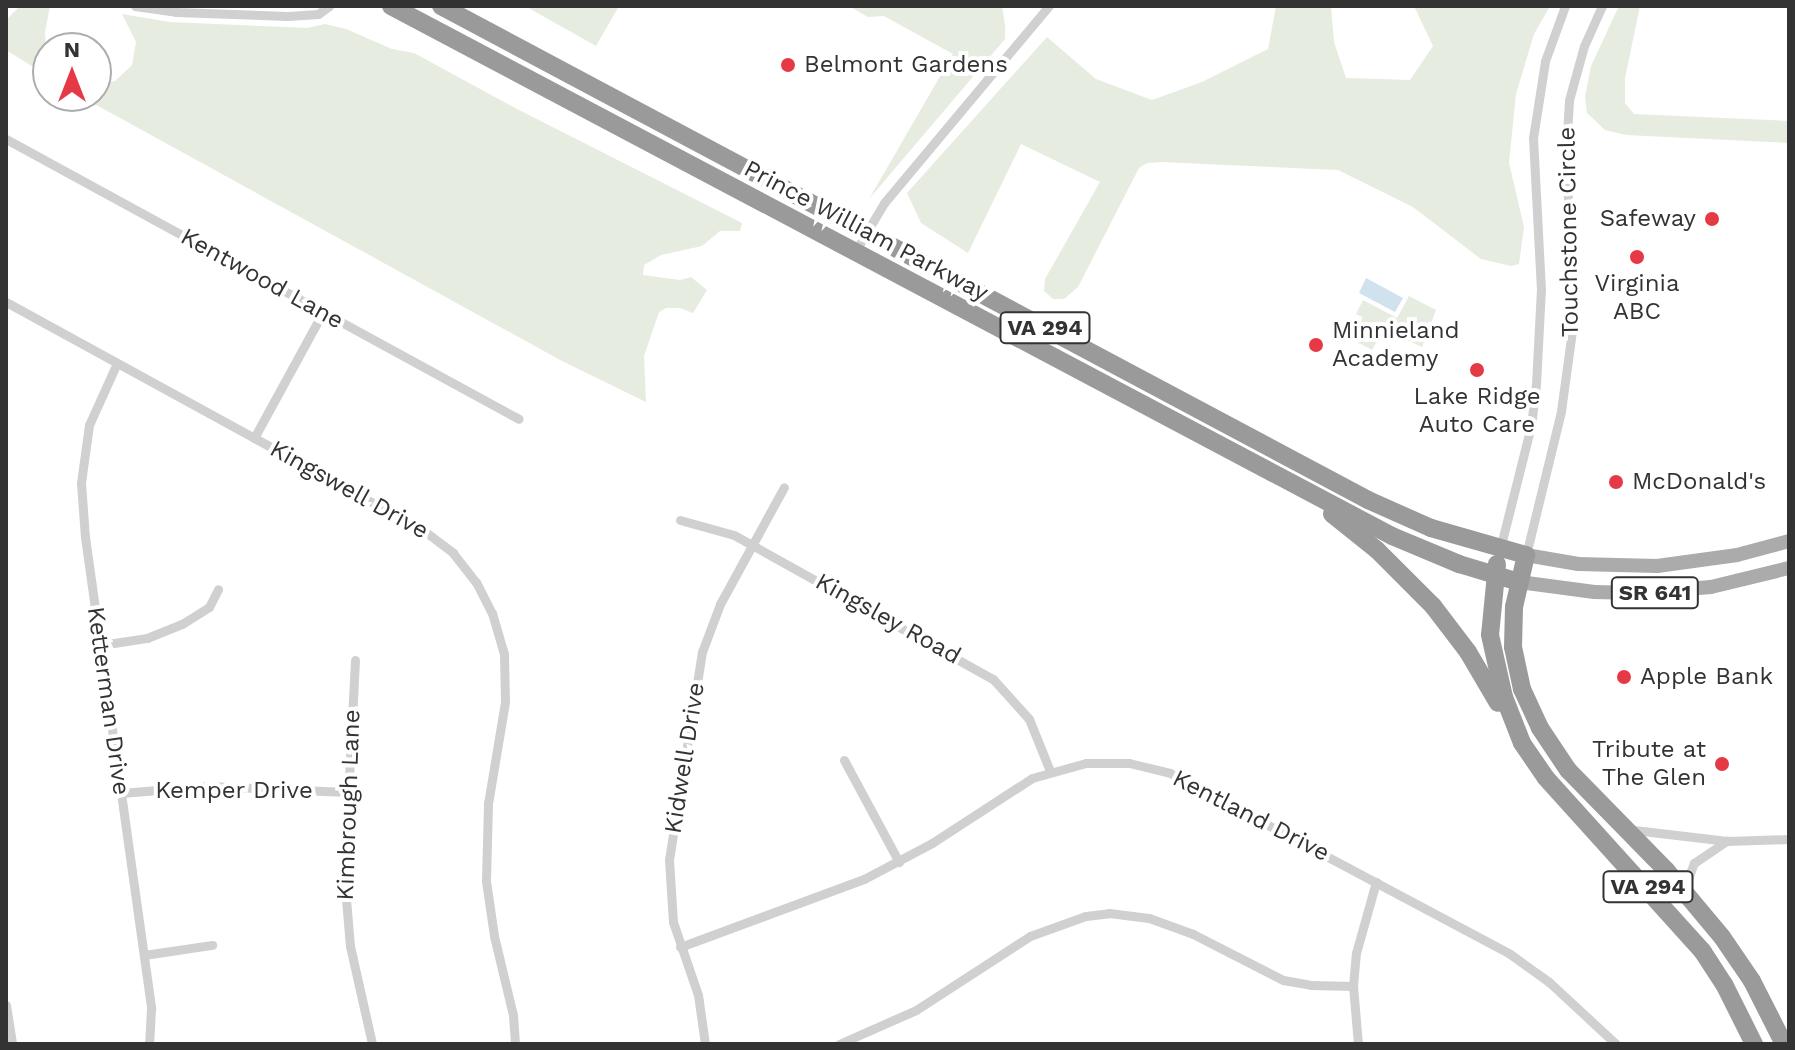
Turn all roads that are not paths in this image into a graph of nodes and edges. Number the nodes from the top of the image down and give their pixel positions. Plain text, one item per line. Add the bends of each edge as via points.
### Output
1 (135, 6) edge
2 (329, 6) edge
3 (391, 6) edge
4 (441, 6) edge
5 (1049, 6) edge
6 (1565, 6) edge
7 (1602, 6) edge
8 (6, 139) edge
9 (867, 233) junction
10 (855, 252) junction
11 (6, 302) edge
12 (323, 312) junction
13 (117, 363) junction
14 (519, 419) dead end
15 (254, 438) junction
16 (1277, 476) junction
17 (784, 487) dead end
18 (680, 520) dead end
19 (1789, 541) edge
20 (754, 545) junction
21 (1500, 549) junction
22 (1526, 555) junction
23 (1789, 568) edge
24 (1495, 575) junction
25 (1519, 582) junction
26 (218, 589) dead end
27 (101, 645) junction
28 (355, 660) dead end
29 (1522, 743) junction
30 (844, 760) dead end
31 (1050, 771) junction
32 (347, 792) junction
33 (121, 793) junction
34 (1623, 826) junction
35 (1789, 839) edge
36 (1727, 841) junction
37 (899, 862) junction
38 (1376, 882) junction
39 (1684, 891) junction
40 (212, 945) dead end
41 (680, 947) junction
42 (144, 955) junction
43 (1353, 986) junction
44 (6, 1005) edge
45 (12, 1044) edge
46 (149, 1044) edge
47 (372, 1044) edge
48 (515, 1044) edge
49 (705, 1044) edge
50 (839, 1044) edge
51 (1358, 1044) edge
52 (1616, 1044) edge
53 (1754, 1044) edge
54 (1784, 1044) edge

1 - 2 street via 288,16 318,14
3 - 10 highway, Prince William Parkway / VA 294
4 - 9 highway, Prince William Parkway / VA 294
5 - 9 street via 884,203
6 - 21 street, Touchstone Circle via 1545,61 1533,138 1541,290 1531,426
7 - 22 street, Touchstone Circle via 1569,100 1565,170 1573,323 1561,411
8 - 12 street, Kentwood Lane
9 - 10 street
9 - 21 highway, Prince William Parkway / VA 294 via 1368,500 1431,528
10 - 16 highway, Prince William Parkway / VA 294
11 - 13 street, Kingswell Drive
12 - 14 street, Kentwood Lane
12 - 15 street
13 - 15 street, Kingswell Drive
13 - 27 street, Ketterman Drive via 89,425 82,473 85,537
15 - 48 street, Kingswell Drive via 437,539 464,565 492,613 505,678 488,804 486,881
16 - 24 highway, Prince William Parkway via 1412,545
16 - 29 highway, VA 294 via 1377,550 1423,595 1468,652
17 - 20 street, Kidwell Drive
18 - 20 street, Kingsley Road via 726,531
19 - 22 main road, SR 641 via 1737,555 1657,566 1578,564
20 - 31 street, Kingsley Road via 993,679 1029,719
20 - 41 street, Kidwell Drive via 720,604 700,662 669,860 671,908
21 - 22 highway, Prince William Parkway / VA 294
21 - 24 highway
22 - 25 highway, VA 294
23 - 25 main road, SR 641 via 1722,585 1648,593
24 - 25 highway, Prince William Parkway
24 - 29 highway via 1492,647
25 - 34 highway, VA 294 via 1513,647 1529,705 1568,770
26 - 27 street via 202,613 182,624 147,638
27 - 33 street, Ketterman Drive
28 - 32 street, Kimbrough Lane
29 - 53 highway, VA 294 via 1546,778 1697,944
30 - 37 street
31 - 37 street, Kentland Drive via 1013,788
31 - 38 street, Kentland Drive via 1107,762 1170,773
32 - 33 street, Kemper Drive via 207,786
32 - 47 street, Kimbrough Lane via 346,911
33 - 42 street, Ketterman Drive
34 - 36 street via 1648,834
34 - 39 highway, VA 294
35 - 36 street
36 - 39 street via 1694,863
37 - 41 street, Kentland Drive
38 - 43 street via 1360,927
38 - 52 street, Kentland Drive via 1520,960
39 - 54 highway, VA 294 via 1735,954
40 - 42 street
41 - 49 street, Kidwell Drive via 698,995
42 - 46 street, Ketterman Drive via 151,1008
43 - 50 street via 1283,980 1193,934 1149,918 1109,913 1039,932 916,1010
43 - 51 street
44 - 45 street

